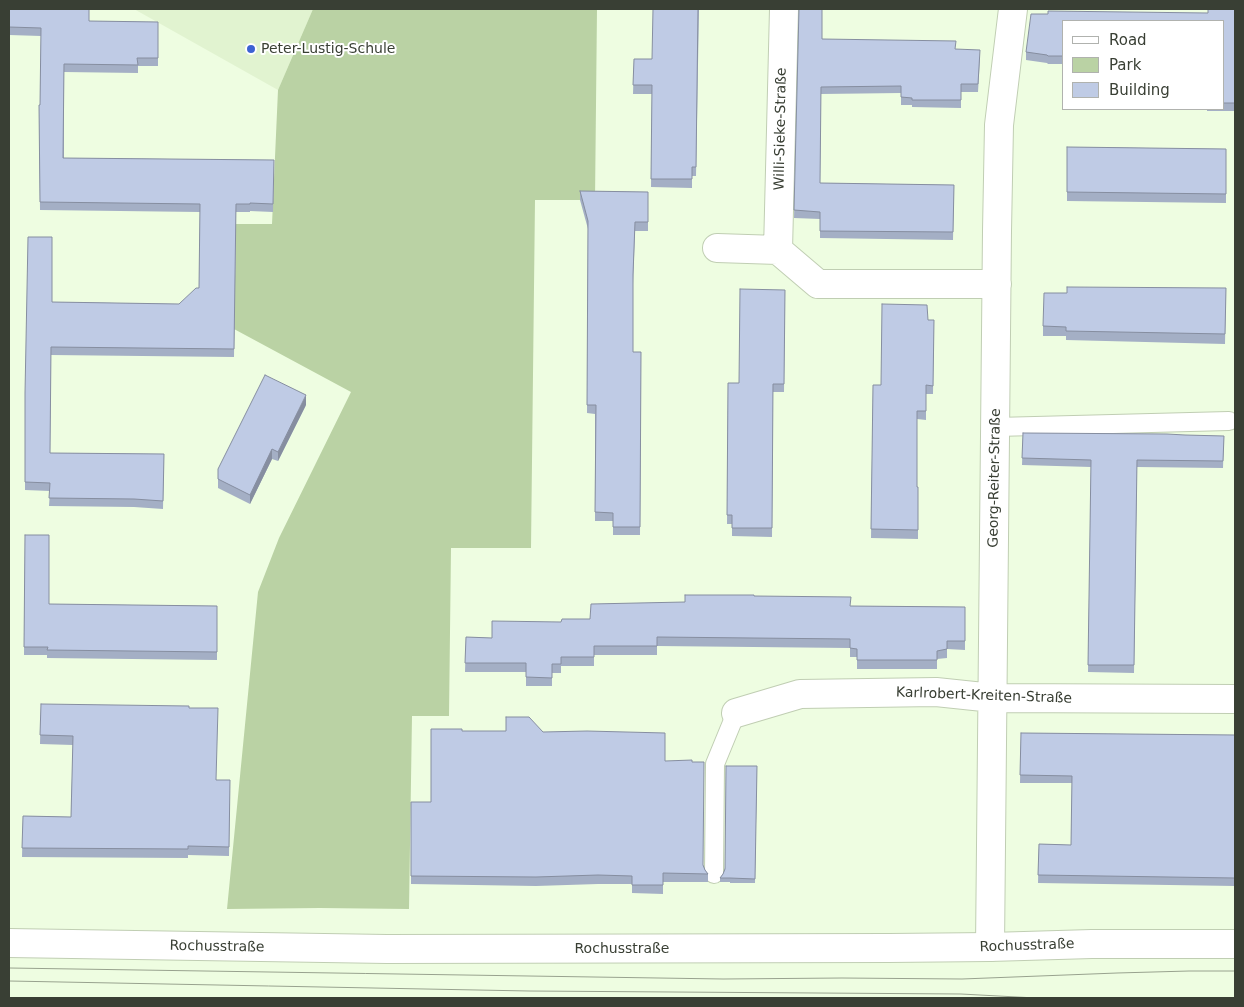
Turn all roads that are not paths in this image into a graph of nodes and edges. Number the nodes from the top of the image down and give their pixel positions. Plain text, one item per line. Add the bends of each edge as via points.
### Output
1 (784, 9) edge
2 (1012, 9) edge
3 (717, 248) dead end
4 (778, 250) junction
5 (997, 284) junction
6 (1229, 421) dead end
7 (996, 427) junction
8 (993, 698) junction
9 (1235, 699) edge
10 (736, 713) joint
11 (714, 874) dead end
12 (9, 943) edge
13 (1235, 944) edge
14 (990, 947) junction

1 - 4 street, Willi-Sieke-Straße
2 - 5 street, Georg-Reiter-Straße via 999,125
3 - 4 street
4 - 5 street via 818,284
5 - 7 street, Georg-Reiter-Straße
6 - 7 lane
7 - 8 street, Georg-Reiter-Straße
8 - 9 street, Karlrobert-Kreiten-Straße
8 - 10 street, Karlrobert-Kreiten-Straße via 936,692 800,694
8 - 14 street, Georg-Reiter-Straße
10 - 11 lane via 715,764
12 - 14 street, Rochusstraße via 387,949
13 - 14 street, Rochusstraße

